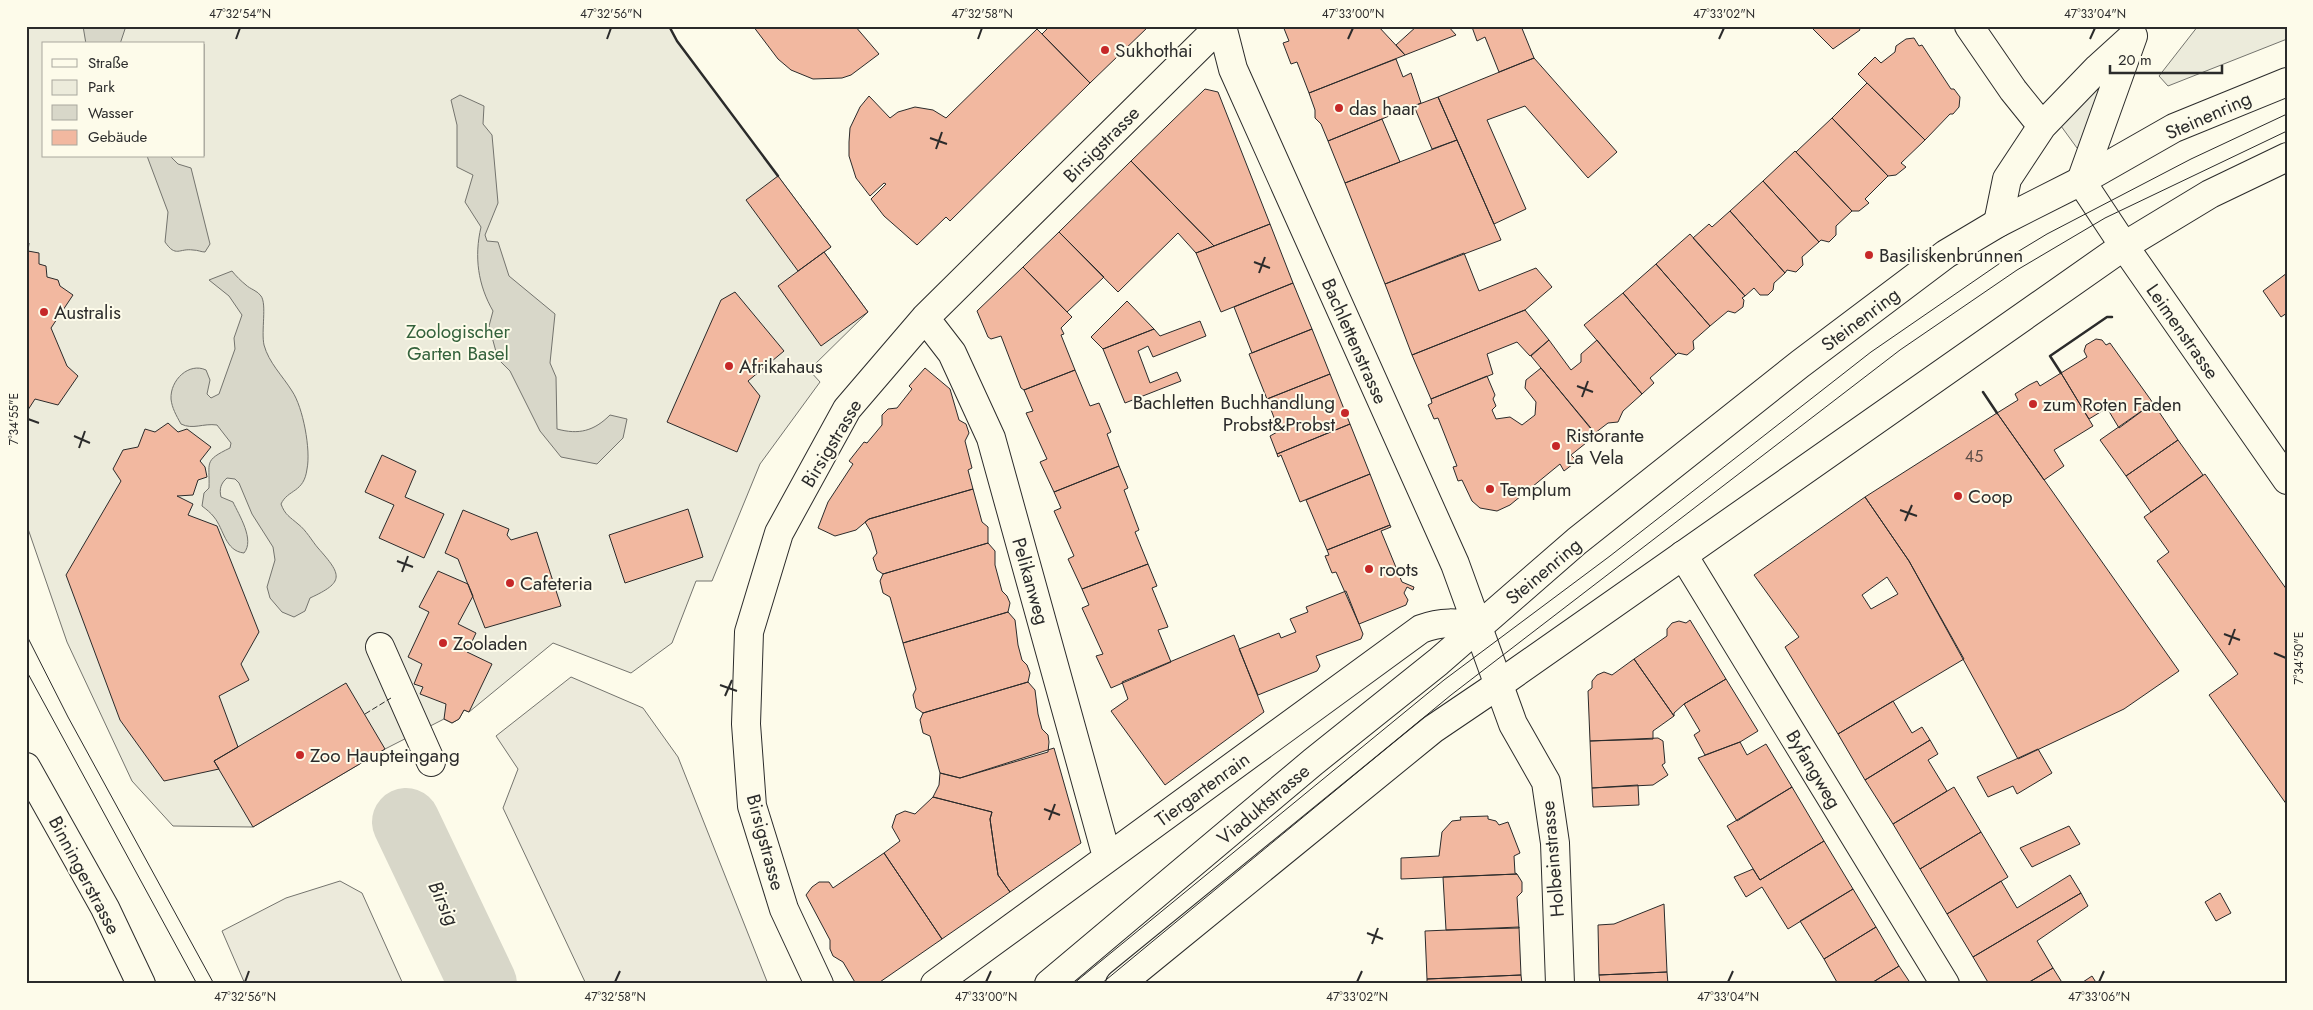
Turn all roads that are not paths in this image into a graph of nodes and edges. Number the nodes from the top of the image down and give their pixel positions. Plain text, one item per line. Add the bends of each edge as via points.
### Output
1 (1221, 26) edge
2 (1968, 26) edge
3 (2137, 31) edge
4 (2287, 82) edge
5 (2042, 126) junction
6 (2287, 157) edge
7 (2081, 181) junction
8 (1998, 223) junction
9 (2124, 246) junction
10 (925, 318) junction
11 (2287, 480) edge
12 (1683, 555) junction
13 (1478, 626) junction
14 (380, 647) dead end
15 (1488, 656) joint
16 (1498, 685) junction
17 (431, 762) dead end
18 (26, 767) edge
19 (1107, 857) junction
20 (142, 984) edge
21 (819, 984) edge
22 (935, 984) edge
23 (1049, 984) edge
24 (1120, 984) edge
25 (1560, 984) edge
26 (1944, 984) edge

1 - 10 street, Birsigstrasse
1 - 13 street, Bachlettenstrasse via 1234,69 1455,564
2 - 5 street
3 - 5 street
3 - 7 street
4 - 7 street, Steinenring via 2174,128
5 - 8 street via 2007,179
6 - 9 street via 2210,194
7 - 8 street, Steinenring
7 - 9 street, Leimenstrasse
8 - 13 street, Steinenring via 1946,254 1800,364 1577,541
9 - 11 street, Leimenstrasse
9 - 12 street
10 - 19 street, Pelikanweg via 952,353 991,438
10 - 21 street, Birsigstrasse via 847,409 779,532 749,632 746,724 752,806 784,909
12 - 16 street
12 - 26 street, Byfangweg
13 - 15 street, Bachlettenstrasse
13 - 19 street, Tiergartenrain via 1449,622 1421,629
13 - 23 street, Viaduktstrasse
14 - 17 street
15 - 16 street, Holbeinstrasse
16 - 24 street via 1433,729
16 - 25 street, Holbeinstrasse via 1513,724 1546,782 1555,843
18 - 20 street, Binningerstrasse via 105,908
19 - 22 street, Tiergartenrain

